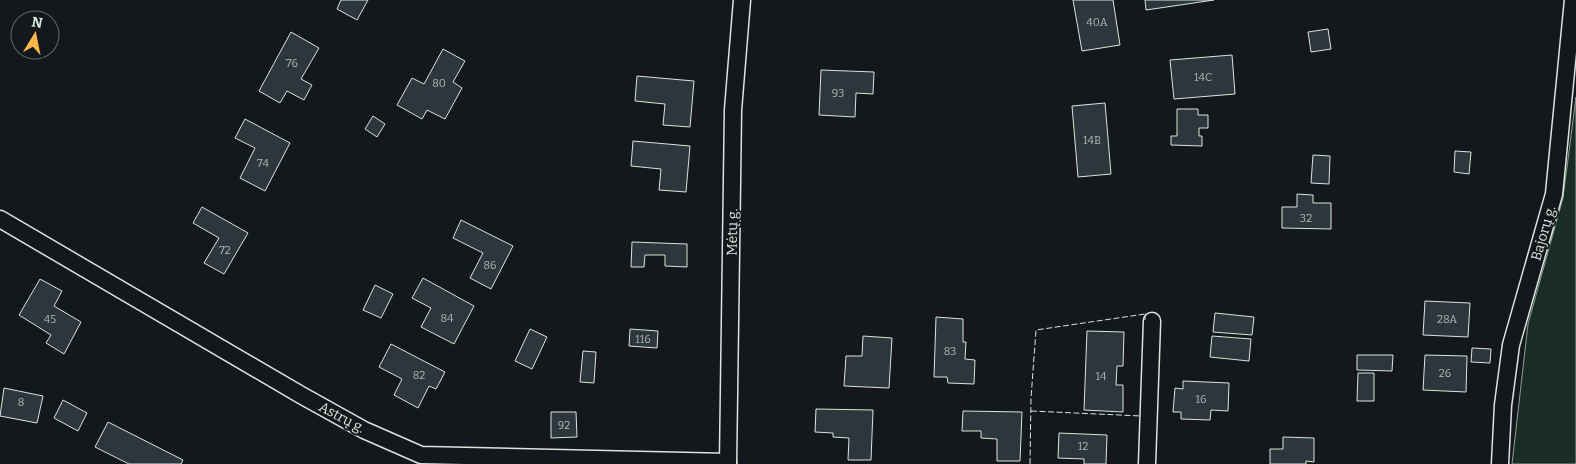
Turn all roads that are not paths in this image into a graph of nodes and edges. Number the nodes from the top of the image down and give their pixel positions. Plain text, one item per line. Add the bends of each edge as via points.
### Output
1 (742, 0) edge
2 (1573, 0) edge
3 (0, 220) edge
4 (1152, 321) dead end
5 (728, 463) edge
6 (1146, 464) edge
7 (1500, 464) edge

1 - 5 street, Mėtų g. via 733,110
2 - 7 street, Bajorų g. via 1554,194 1511,345
3 - 5 street, Astrų g. via 301,395 364,430 421,455
4 - 6 street

